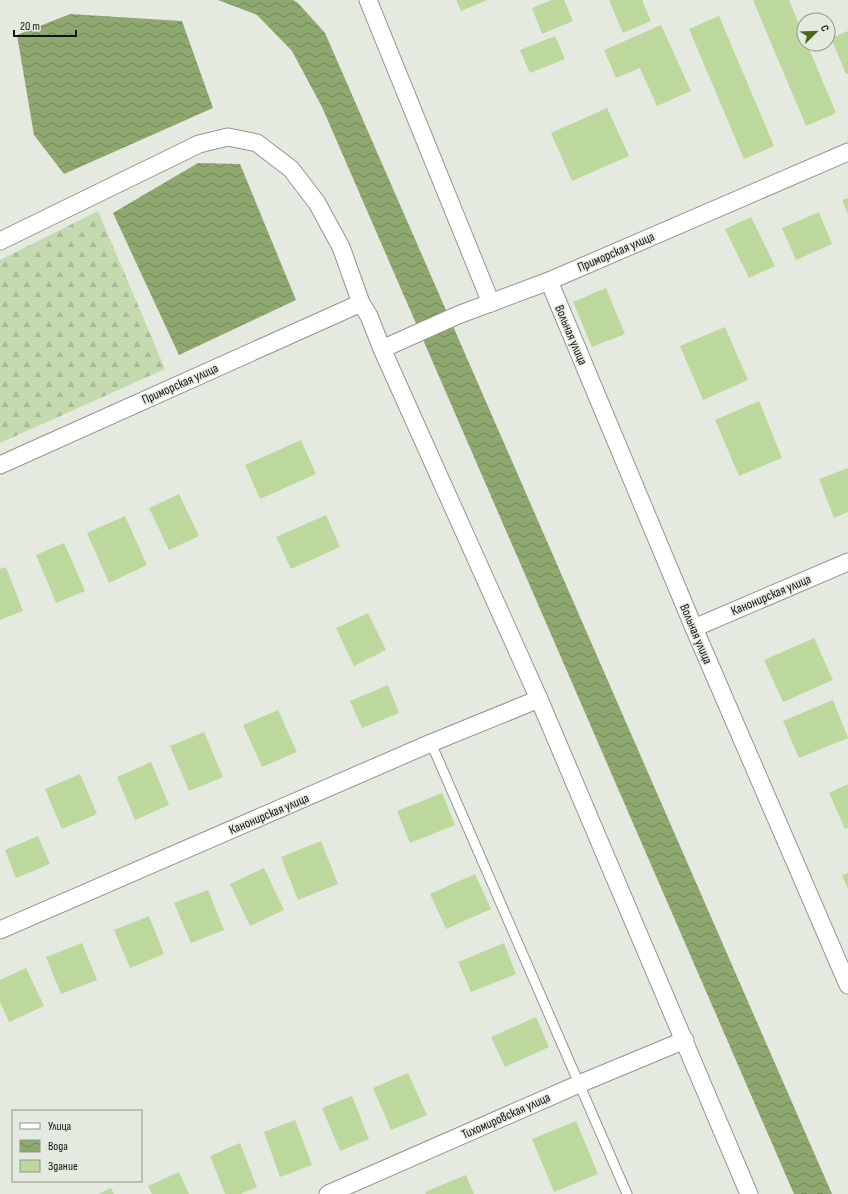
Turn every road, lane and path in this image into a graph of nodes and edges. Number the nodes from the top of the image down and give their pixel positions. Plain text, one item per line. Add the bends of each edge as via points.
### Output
1 (368, 0) edge
2 (848, 152) edge
3 (0, 241) edge
4 (549, 281) junction
5 (361, 303) junction
6 (491, 303) junction
7 (382, 349) junction
8 (0, 464) edge
9 (848, 562) edge
10 (694, 628) junction
11 (539, 699) junction
12 (431, 744) junction
13 (0, 930) edge
14 (847, 981) edge
15 (685, 1040) junction
16 (579, 1084) junction
17 (328, 1194) edge
18 (627, 1194) edge
19 (749, 1194) edge

1 - 6 street
2 - 4 street, Приморская улица
3 - 5 street via 199,144 228,137 257,143 291,169 317,203 341,247
4 - 6 street, Приморская улица
4 - 10 street, Вольная улица
5 - 7 street
5 - 8 street, Приморская улица
6 - 7 street, Приморская улица
7 - 11 street
9 - 10 street, Канонирская улица
10 - 14 street, Вольная улица
11 - 12 street, Канонирская улица
11 - 15 street
12 - 13 street, Канонирская улица
12 - 16 lane
15 - 16 street, Тихомировская улица
15 - 19 street
16 - 17 street, Тихомировская улица
16 - 18 lane

